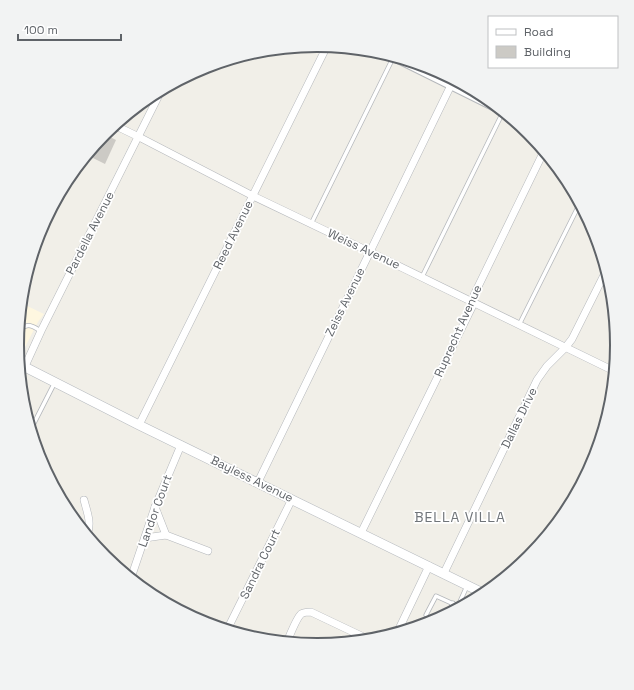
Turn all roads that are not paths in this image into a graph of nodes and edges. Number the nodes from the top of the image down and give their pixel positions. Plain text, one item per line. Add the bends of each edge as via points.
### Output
1 (324, 52) edge
2 (389, 61) edge
3 (451, 84) edge
4 (157, 99) edge
5 (500, 117) edge
6 (121, 128) edge
7 (139, 137) junction
8 (541, 157) edge
9 (253, 196) junction
10 (577, 209) edge
11 (311, 224) junction
12 (370, 252) junction
13 (422, 277) junction
14 (602, 279) edge
15 (474, 302) junction
16 (519, 325) junction
17 (25, 327) edge
18 (41, 331) junction
19 (566, 348) junction
20 (25, 361) edge
21 (25, 368) edge
22 (609, 368) edge
23 (55, 382) junction
24 (34, 421) edge
25 (139, 425) junction
26 (181, 445) junction
27 (258, 482) junction
28 (292, 499) junction
29 (84, 500) dead end
30 (155, 507) junction
31 (89, 528) edge
32 (362, 533) junction
33 (166, 535) junction
34 (145, 538) junction
35 (208, 552) dead end
36 (429, 566) junction
37 (133, 572) edge
38 (444, 573) junction
39 (468, 585) junction
40 (478, 590) edge
41 (462, 600) edge
42 (453, 604) edge
43 (426, 615) dead end
44 (230, 624) edge
45 (401, 625) edge
46 (358, 634) edge
47 (290, 636) edge

1 - 9 street, Reed Avenue
2 - 11 lane
3 - 12 street, Zeiss Avenue
4 - 7 street, Pardella Avenue
5 - 13 lane
6 - 7 street, Weiss Avenue
7 - 9 street, Weiss Avenue
7 - 18 street, Pardella Avenue
8 - 15 street, Ruprecht Avenue via 474,295
9 - 11 street, Weiss Avenue
9 - 25 street, Reed Avenue
10 - 16 lane
11 - 12 street, Weiss Avenue
12 - 13 street, Weiss Avenue
12 - 27 street, Zeiss Avenue
13 - 15 street, Weiss Avenue
14 - 19 street, Dallas Drive
15 - 16 street, Weiss Avenue
15 - 32 street, Ruprecht Avenue
16 - 19 street, Weiss Avenue
17 - 18 lane via 30,325
18 - 20 street, Pardella Avenue
19 - 22 street, Weiss Avenue
19 - 38 street, Dallas Drive via 537,380
21 - 23 main road, Bayless Avenue
23 - 24 lane
23 - 25 main road, Bayless Avenue
25 - 26 main road, Bayless Avenue
26 - 27 main road, Bayless Avenue
26 - 30 street, Landor Court
27 - 28 main road, Bayless Avenue
28 - 32 main road, Bayless Avenue
28 - 44 street, Sandra Court
29 - 31 street via 90,522
30 - 33 street
30 - 34 street, Landor Court
32 - 36 main road, Bayless Avenue
33 - 34 street
33 - 35 street
34 - 37 street, Landor Court
36 - 38 main road, Bayless Avenue
36 - 45 street
38 - 39 main road, Bayless Avenue
39 - 40 main road, Bayless Avenue
39 - 41 lane
42 - 43 lane via 436,596
46 - 47 street via 307,612 299,618

